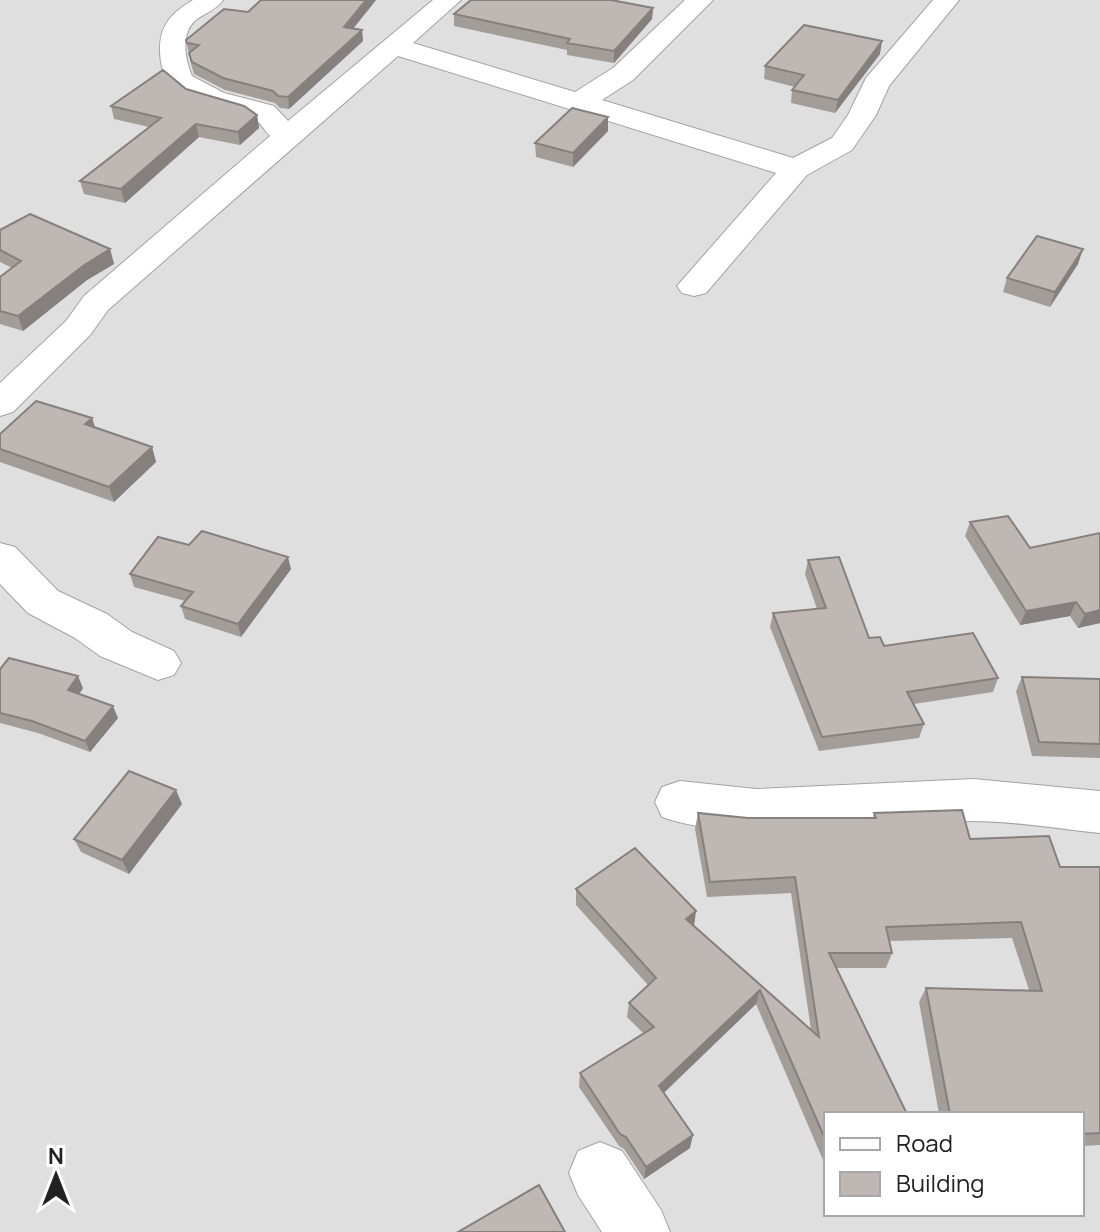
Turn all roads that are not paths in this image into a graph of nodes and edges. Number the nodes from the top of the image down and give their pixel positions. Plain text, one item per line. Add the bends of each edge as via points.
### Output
1 (210, 0) edge
2 (448, 0) edge
3 (700, 0) edge
4 (946, 0) edge
5 (394, 46) junction
6 (580, 102) junction
7 (286, 137) junction
8 (796, 169) junction
9 (694, 286) dead end
10 (0, 404) edge
11 (0, 558) edge
12 (158, 663) dead end
13 (680, 802) dead end
14 (1100, 812) edge
15 (600, 1173) dead end
16 (639, 1232) edge

1 - 7 street via 173,31 173,63 180,81 214,99 264,112
2 - 5 street
3 - 6 street via 623,74
4 - 8 street via 876,84 842,144
5 - 6 street
5 - 7 street
6 - 8 street
7 - 10 street via 96,303 78,328
8 - 9 street
11 - 12 street via 43,602
13 - 14 street via 756,810 974,800
15 - 16 street

